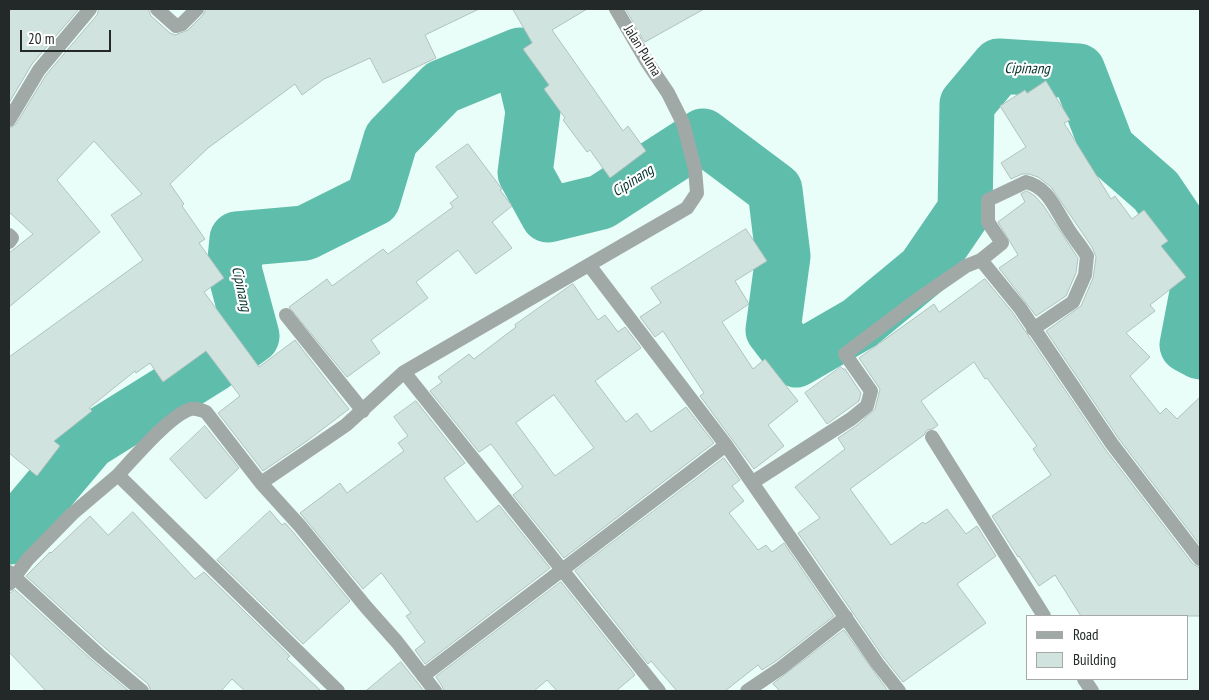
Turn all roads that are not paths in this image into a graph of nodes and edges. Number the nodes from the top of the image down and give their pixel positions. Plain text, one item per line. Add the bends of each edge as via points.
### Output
1 (90, 9) edge
2 (157, 9) edge
3 (197, 9) edge
4 (616, 9) edge
5 (9, 120) edge
6 (9, 235) edge
7 (9, 242) edge
8 (981, 260) junction
9 (589, 265) junction
10 (286, 315) dead end
11 (1033, 329) junction
12 (404, 372) junction
13 (363, 411) junction
14 (932, 437) dead end
15 (726, 445) junction
16 (118, 475) junction
17 (753, 482) junction
18 (261, 483) junction
19 (1200, 559) edge
20 (563, 569) junction
21 (11, 578) edge
22 (1043, 615) edge
23 (846, 617) junction
24 (424, 676) junction
25 (1085, 680) edge
26 (142, 691) edge
27 (338, 691) edge
28 (436, 691) edge
29 (659, 691) edge
30 (746, 691) edge
31 (899, 691) edge
32 (1092, 691) edge

1 - 5 street via 39,70
2 - 3 street via 176,26
4 - 9 street, Jalan Pulma via 683,123 695,169 697,194 688,208
6 - 7 street via 12,238
8 - 11 street
8 - 11 street via 1002,242 988,222 988,200 1026,182 1048,196 1087,256 1085,275 1073,302
8 - 17 street via 966,266 845,354 871,391 868,406
9 - 12 street, Jalan Pulma
9 - 15 street
10 - 13 street
11 - 19 street via 1112,444
12 - 13 street, Jalan Pulma
12 - 20 street
13 - 18 street, Jalan Pulma
14 - 22 street
15 - 17 street
15 - 20 street
16 - 18 street via 174,419 189,410 198,409 206,412
16 - 21 street via 72,514
16 - 27 street
17 - 23 street
18 - 24 street
20 - 24 street
20 - 29 street
21 - 26 street
23 - 30 street
23 - 31 street
24 - 28 street
25 - 32 street

